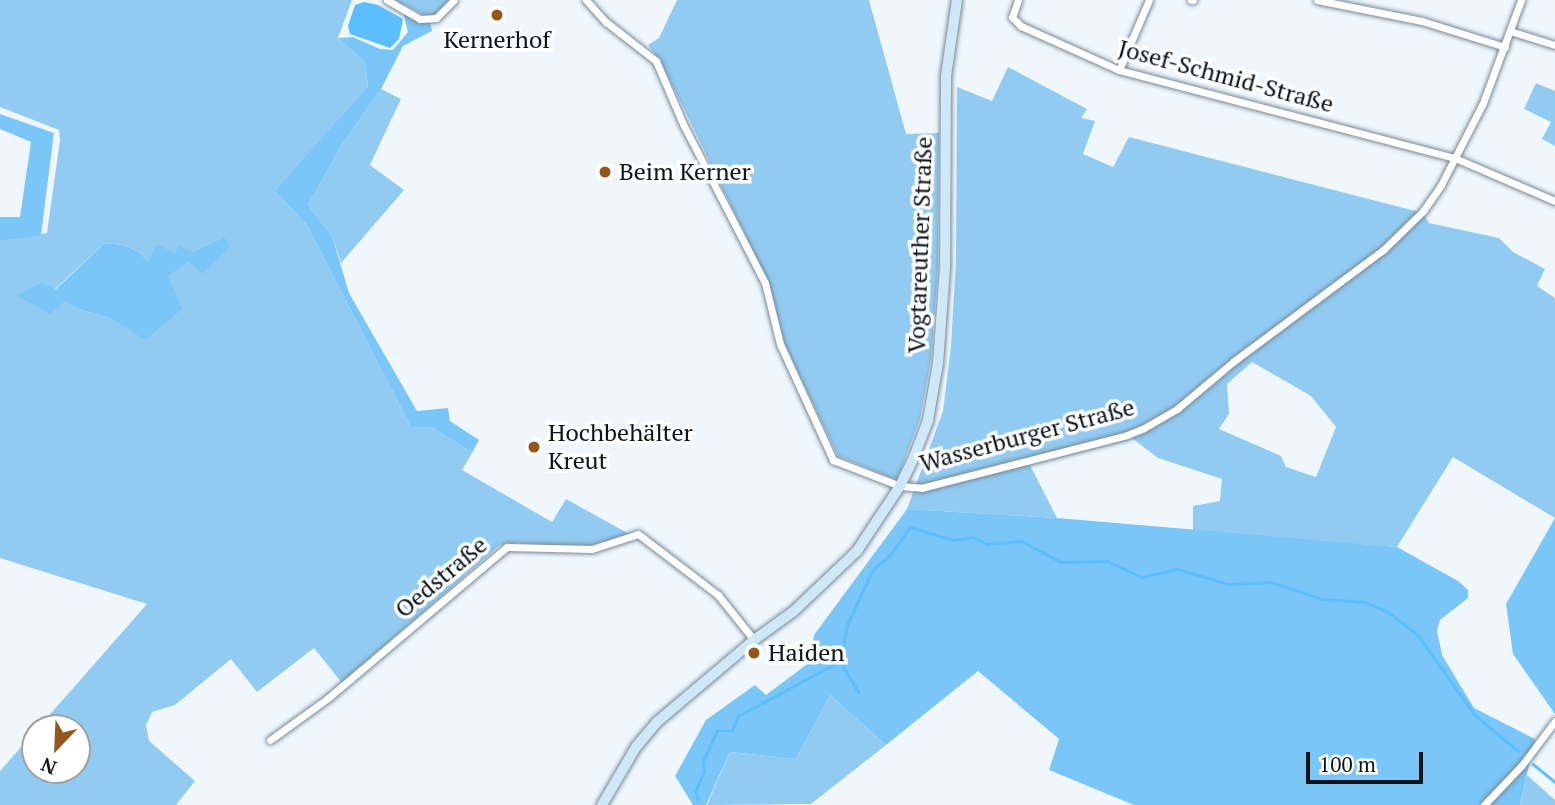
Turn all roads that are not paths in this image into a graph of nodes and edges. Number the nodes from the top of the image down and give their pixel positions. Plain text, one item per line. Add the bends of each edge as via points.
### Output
1 (387, 0) edge
2 (454, 0) edge
3 (586, 0) edge
4 (957, 0) edge
5 (1018, 0) edge
6 (1149, 0) edge
7 (1317, 0) edge
8 (1521, 0) edge
9 (1510, 31) junction
10 (1555, 45) edge
11 (1505, 47) junction
12 (1119, 70) junction
13 (1455, 158) junction
14 (1555, 201) edge
15 (900, 486) junction
16 (754, 640) junction
17 (1555, 721) edge
18 (270, 740) dead end
19 (602, 805) edge
20 (1484, 805) edge

1 - 2 street via 420,19 436,18
3 - 15 street via 656,61 683,124 765,283 780,344 833,460
4 - 15 main road, Vogtareuther Straße via 946,76 945,267 938,363 928,419
5 - 12 street, Josef-Schmid-Straße via 1012,18 1021,26
6 - 12 street
7 - 11 street via 1422,21
8 - 9 street, Wasserburger Straße
9 - 10 street
9 - 11 street, Wasserburger Straße
11 - 13 street, Wasserburger Straße
12 - 13 street, Josef-Schmid-Straße
13 - 14 street, Josef-Schmid-Straße
13 - 15 street, Wasserburger Straße via 1423,211 1383,250 1178,408 1144,428 932,486
15 - 16 main road, Wasserburger Straße via 840,570
16 - 18 street, Oedstraße via 718,595 638,534 592,549 507,547 328,698
16 - 19 main road, Wasserburger Straße via 657,722 636,747
17 - 20 street

